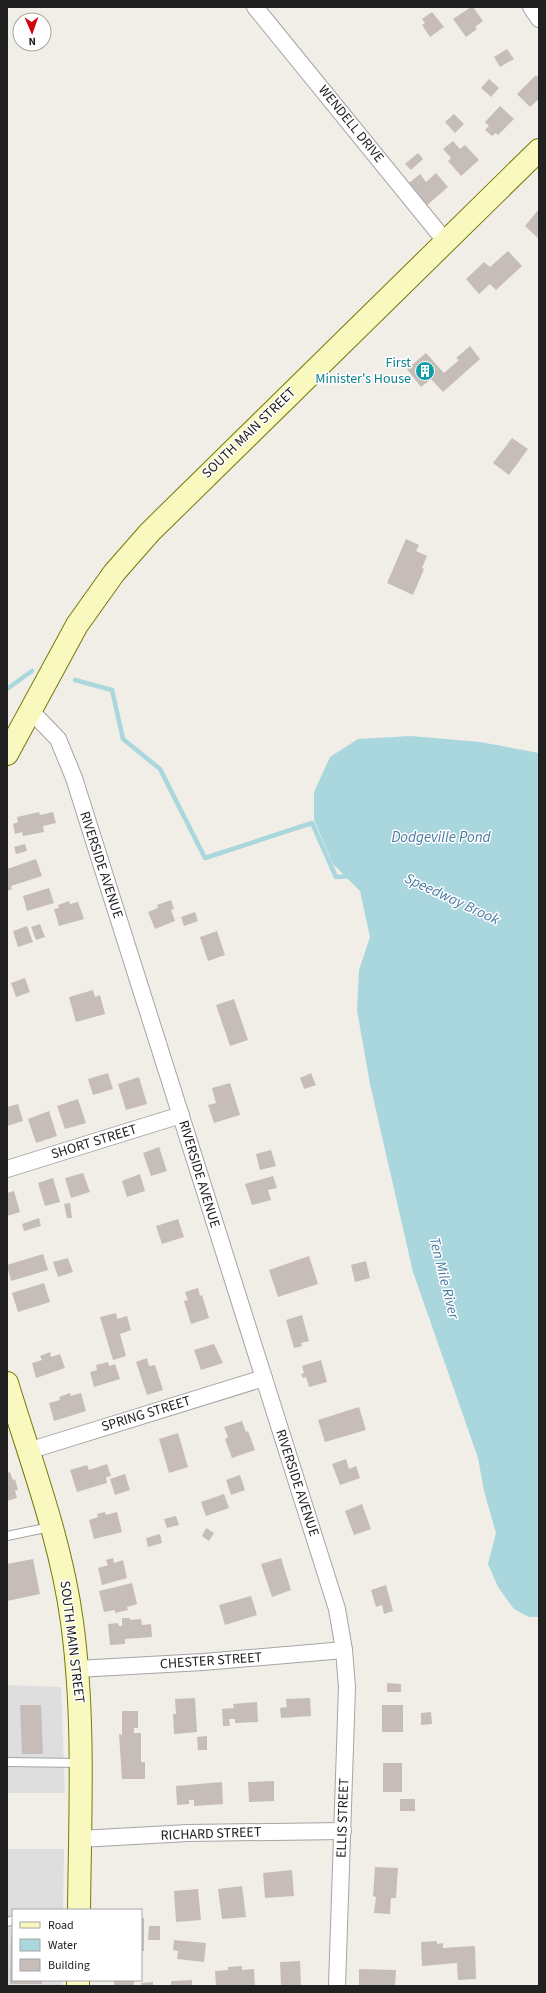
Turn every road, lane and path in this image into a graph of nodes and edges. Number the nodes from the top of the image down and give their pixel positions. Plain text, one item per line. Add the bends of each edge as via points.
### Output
1 (255, 7) edge
2 (531, 7) edge
3 (539, 19) edge
4 (539, 150) edge
5 (446, 242) junction
6 (30, 710) junction
7 (7, 754) edge
8 (181, 1115) junction
9 (7, 1169) edge
10 (264, 1378) junction
11 (7, 1383) edge
12 (28, 1451) junction
13 (53, 1526) junction
14 (7, 1536) edge
15 (344, 1650) junction
16 (77, 1669) junction
17 (7, 1762) edge
18 (81, 1763) junction
19 (343, 1831) junction
20 (80, 1839) junction
21 (79, 1909) edge
22 (337, 1986) edge

1 - 5 street, WENDELL DRIVE
2 - 3 street
4 - 5 main road, SOUTH MAIN STREET
5 - 6 main road, SOUTH MAIN STREET via 150,532 114,574 77,625
6 - 7 main road, SOUTH MAIN STREET
6 - 8 street, RIVERSIDE AVENUE via 58,739 74,778
8 - 9 street, SHORT STREET
8 - 10 street, RIVERSIDE AVENUE
10 - 12 street, SPRING STREET
10 - 15 street, RIVERSIDE AVENUE via 337,1609
11 - 12 main road, SOUTH MAIN STREET
12 - 13 main road, SOUTH MAIN STREET
13 - 14 lane
13 - 16 main road, SOUTH MAIN STREET via 72,1621
15 - 16 street, CHESTER STREET
15 - 19 street, ELLIS STREET via 347,1686
16 - 18 main road, SOUTH MAIN STREET
17 - 18 lane
18 - 20 main road, SOUTH MAIN STREET
19 - 20 street, RICHARD STREET
19 - 22 street, ELLIS STREET
20 - 21 main road, SOUTH MAIN STREET

